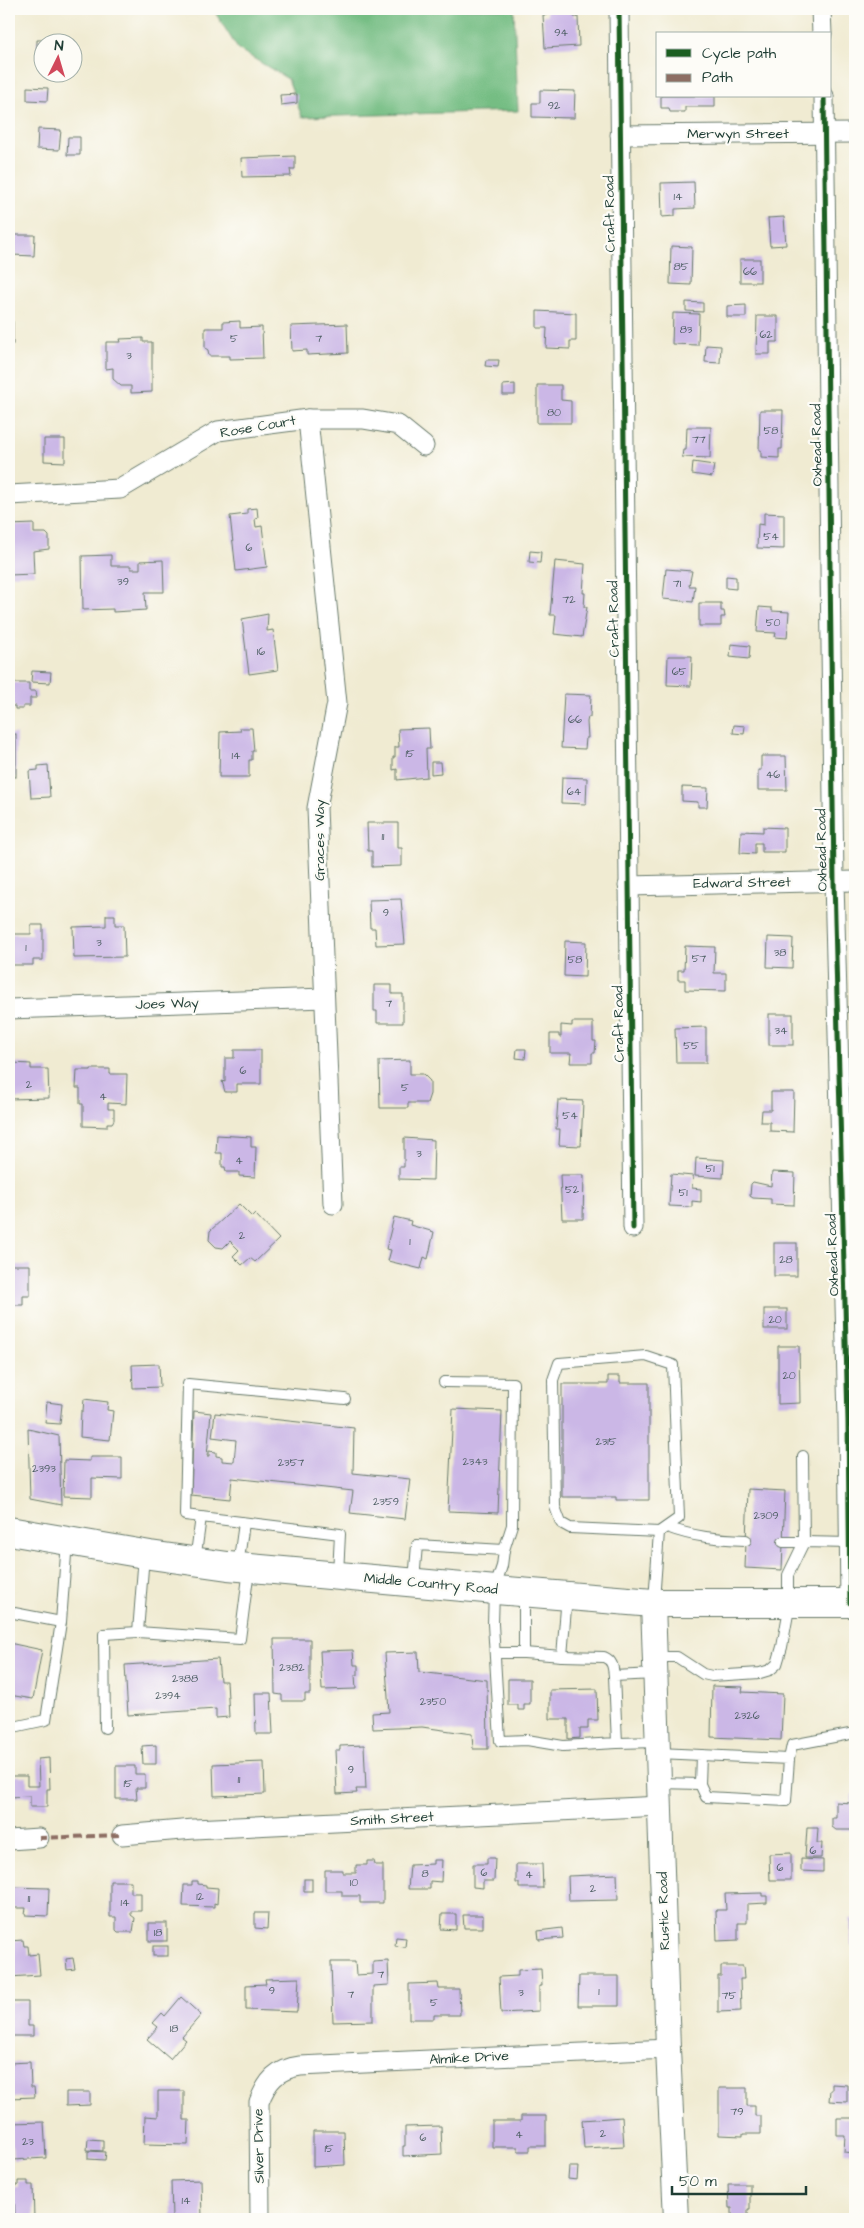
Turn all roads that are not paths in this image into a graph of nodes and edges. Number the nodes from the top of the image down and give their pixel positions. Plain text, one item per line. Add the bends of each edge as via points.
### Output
1 (619, 9) edge
2 (821, 9) edge
3 (822, 32) edge
4 (824, 98) edge
5 (855, 133) edge
6 (825, 134) junction
7 (620, 135) junction
8 (308, 419) junction
9 (424, 446) dead end
10 (9, 495) edge
11 (834, 881) junction
12 (855, 881) edge
13 (628, 886) junction
14 (324, 998) junction
15 (9, 1009) edge
16 (333, 1204) dead end
17 (633, 1228) dead end
18 (444, 1382) dead end
19 (346, 1399) dead end
20 (852, 1447) edge
21 (803, 1456) dead end
22 (852, 1494) edge
23 (201, 1517) junction
24 (244, 1523) junction
25 (663, 1529) junction
26 (9, 1531) edge
27 (746, 1540) dead end
28 (67, 1541) junction
29 (783, 1542) dead end
30 (804, 1542) junction
31 (850, 1543) junction
32 (504, 1550) junction
33 (144, 1554) junction
34 (195, 1561) junction
35 (244, 1567) junction
36 (338, 1576) junction
37 (414, 1582) junction
38 (494, 1590) junction
39 (524, 1592) junction
40 (567, 1596) junction
41 (654, 1603) junction
42 (789, 1603) junction
43 (853, 1603) edge
44 (9, 1612) edge
45 (61, 1622) junction
46 (138, 1632) junction
47 (495, 1653) junction
48 (524, 1653) junction
49 (562, 1656) junction
50 (656, 1665) junction
51 (614, 1676) junction
52 (9, 1728) edge
53 (104, 1728) dead end
54 (855, 1733) edge
55 (617, 1743) junction
56 (659, 1748) junction
57 (701, 1755) junction
58 (789, 1759) junction
59 (700, 1784) junction
60 (661, 1795) junction
61 (122, 1835) dead end
62 (39, 1838) dead end
63 (9, 1840) edge
64 (668, 2049) junction
65 (273, 2078) joint
66 (260, 2219) edge
67 (676, 2219) edge

1 - 7 street, Craft Road
2 - 3 street
4 - 6 street, Oxhead Road
5 - 6 street, Merwyn Street
6 - 7 street, Merwyn Street
6 - 11 street, Oxhead Road
7 - 13 street, Craft Road
8 - 9 street, Rose Court via 363,420 398,425
8 - 10 street, Rose Court via 218,432 120,489
8 - 14 street, Graces Way via 337,703 317,808
11 - 12 street, Edward Street
11 - 13 street, Edward Street
11 - 20 street, Oxhead Road
13 - 17 street, Craft Road
14 - 15 street, Joes Way
14 - 16 street, Graces Way
18 - 32 lane via 513,1383 512,1525
19 - 23 lane via 188,1384 185,1515
20 - 22 street, Oxhead Road
21 - 30 lane
22 - 31 street, Oxhead Road
23 - 24 lane
23 - 34 lane
24 - 35 lane
24 - 36 lane via 340,1534
25 - 25 lane via 679,1518 673,1365 646,1356 559,1363 554,1380 556,1507 560,1524 570,1528
25 - 27 lane via 716,1539
25 - 41 lane
26 - 28 main road, Middle Country Road
28 - 33 main road, Middle Country Road
28 - 45 lane
29 - 30 lane
30 - 31 lane
30 - 42 lane via 788,1575
31 - 43 street, Oxhead Road
32 - 37 lane via 417,1545
32 - 38 lane
33 - 34 main road, Middle Country Road
33 - 46 lane
34 - 35 main road, Middle Country Road
35 - 36 main road, Middle Country Road
35 - 46 lane via 240,1640
36 - 37 main road, Middle Country Road
37 - 38 main road, Middle Country Road
38 - 39 main road, Middle Country Road
38 - 47 lane
39 - 40 main road, Middle Country Road
39 - 48 lane
40 - 41 main road, Middle Country Road
40 - 49 lane
41 - 42 main road, Middle Country Road
41 - 50 street, Rustic Road
42 - 43 main road, Middle Country Road
42 - 50 lane via 782,1647 777,1664 770,1670 712,1676 703,1674 677,1657
44 - 45 lane
45 - 52 lane via 46,1720
46 - 53 lane via 104,1634
47 - 48 lane
47 - 55 lane via 500,1741 527,1740 563,1746
48 - 49 lane
49 - 51 lane via 604,1657 613,1665
50 - 51 lane
50 - 56 street, Rustic Road
51 - 55 lane
54 - 58 lane via 792,1745
55 - 56 lane
56 - 57 lane
56 - 60 street, Rustic Road
57 - 58 lane
57 - 59 lane
58 - 59 lane via 786,1801 706,1797
59 - 60 lane
60 - 61 street, Smith Street
60 - 64 street, Rustic Road
62 - 63 street
64 - 65 street, Almike Drive via 300,2066 280,2071
64 - 67 street, Rustic Road
65 - 66 street, Silver Drive via 266,2085 259,2102

